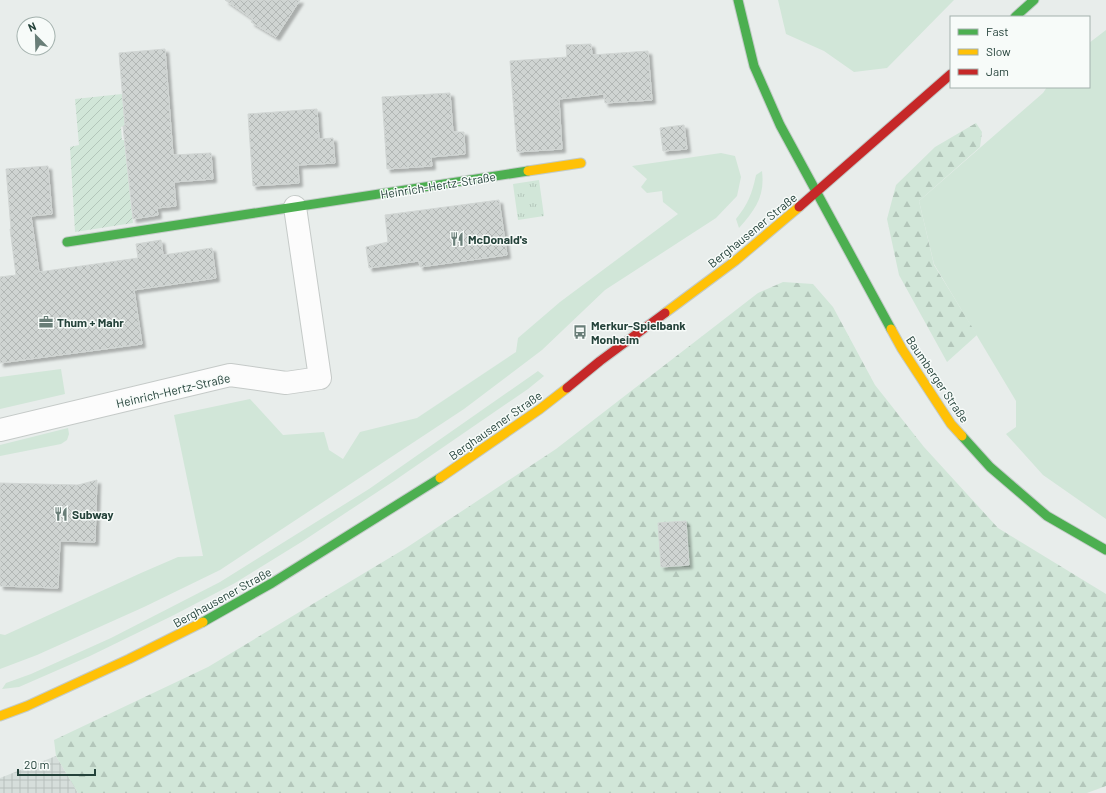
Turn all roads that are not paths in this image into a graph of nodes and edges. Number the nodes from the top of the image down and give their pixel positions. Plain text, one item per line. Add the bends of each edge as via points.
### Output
1 (738, 0) edge
2 (1034, 0) edge
3 (1016, 16) edge
4 (950, 75) edge
5 (581, 163) dead end
6 (816, 192) junction
7 (295, 207) junction
8 (67, 242) dead end
9 (0, 430) edge
10 (1106, 550) edge
11 (0, 716) edge

1 - 6 street, Baumberger Straße via 754,66 780,125
2 - 3 street
4 - 6 street, Berghausener Straße
5 - 7 street, Heinrich-Hertz-Straße
6 - 10 street, Baumberger Straße via 902,349 951,424 990,467 1047,516
6 - 11 street, Berghausener Straße via 735,261 540,409 436,480 272,583 193,628 27,706
7 - 8 street, Heinrich-Hertz-Straße
7 - 9 street, Heinrich-Hertz-Straße via 320,378 286,383 230,375

